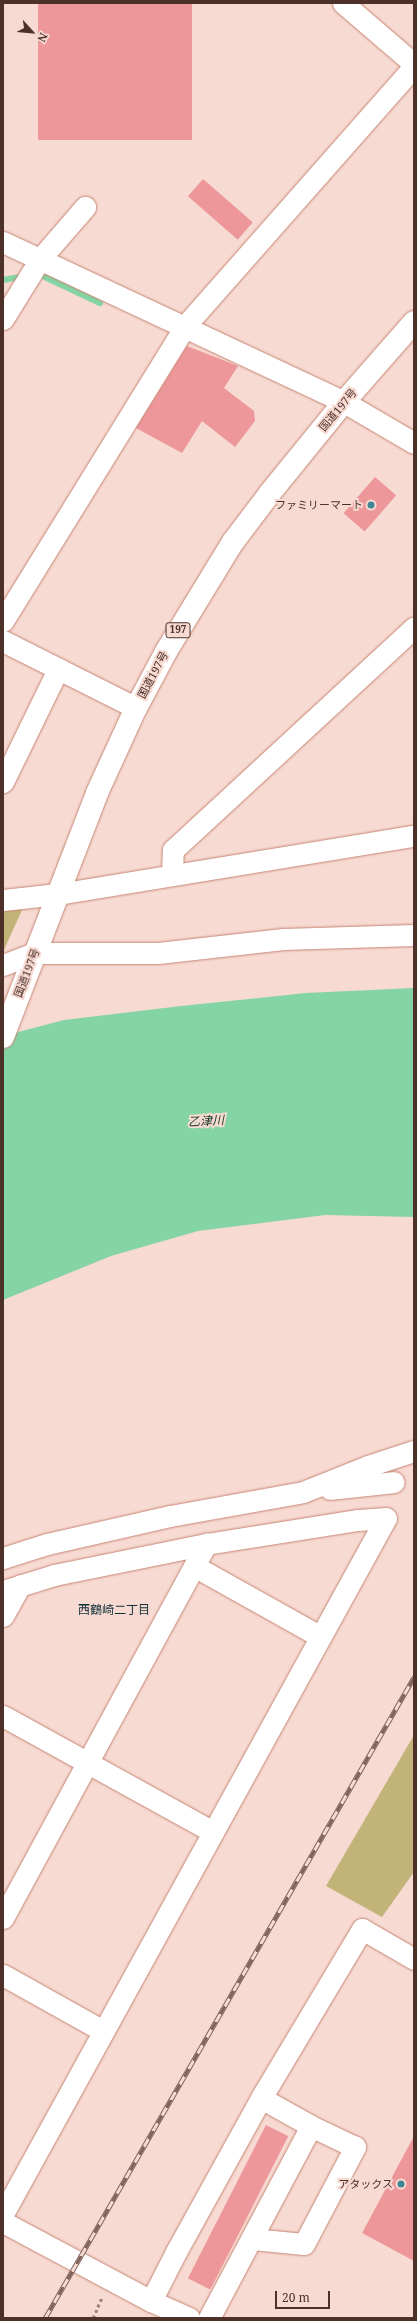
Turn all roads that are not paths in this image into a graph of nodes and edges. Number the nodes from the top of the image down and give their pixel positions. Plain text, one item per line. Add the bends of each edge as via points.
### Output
1 (343, 3) edge
2 (414, 65) edge
3 (85, 207) dead end
4 (3, 242) edge
5 (40, 259) junction
6 (3, 319) edge
7 (414, 322) edge
8 (185, 326) junction
9 (344, 402) junction
10 (414, 443) edge
11 (3, 621) edge
12 (414, 628) edge
13 (3, 641) edge
14 (58, 669) junction
15 (136, 708) junction
16 (3, 782) edge
17 (414, 836) edge
18 (172, 874) junction
19 (58, 894) junction
20 (3, 900) edge
21 (414, 935) edge
22 (35, 953) junction
23 (3, 966) edge
24 (3, 1037) edge
25 (414, 1451) edge
26 (394, 1482) dead end
27 (303, 1492) junction
28 (206, 1544) junction
29 (3, 1558) edge
30 (194, 1566) junction
31 (11, 1588) edge
32 (3, 1616) edge
33 (321, 1637) junction
34 (3, 1716) edge
35 (87, 1762) junction
36 (213, 1832) junction
37 (3, 1918) edge
38 (414, 1959) edge
39 (3, 1975) edge
40 (103, 2031) junction
41 (260, 2098) junction
42 (311, 2126) junction
43 (3, 2214) edge
44 (3, 2222) edge
45 (252, 2239) junction
46 (151, 2301) junction
47 (189, 2318) edge
48 (209, 2318) edge

1 - 2 street
2 - 8 street
3 - 5 street
4 - 5 street
5 - 6 street
5 - 8 street
7 - 9 highway, 国道197号 / 197
8 - 9 street
8 - 11 street
9 - 10 street
9 - 15 highway, 国道197号 / 197 via 286,471 233,542 182,624
12 - 18 street via 173,850
13 - 14 street
14 - 15 street
14 - 16 street
15 - 19 highway, 国道197号 / 197 via 97,793
17 - 18 street
18 - 19 street
19 - 20 street
19 - 22 highway, 国道197号 / 197
21 - 22 street via 283,939 158,953
22 - 23 street
22 - 24 highway, 国道197号 / 197
25 - 27 street
26 - 27 street
27 - 29 street via 170,1516 47,1544
28 - 30 street
28 - 31 street via 54,1574
28 - 33 street via 358,1520 386,1518
30 - 33 street
30 - 35 street
31 - 32 street
33 - 36 street
34 - 35 street
35 - 36 street
35 - 37 street
36 - 40 street
38 - 41 street via 362,1929
39 - 40 street
40 - 43 street
41 - 42 street
41 - 46 street
42 - 45 street
42 - 45 street via 354,2147 304,2244
44 - 46 street
45 - 48 street
46 - 47 street

